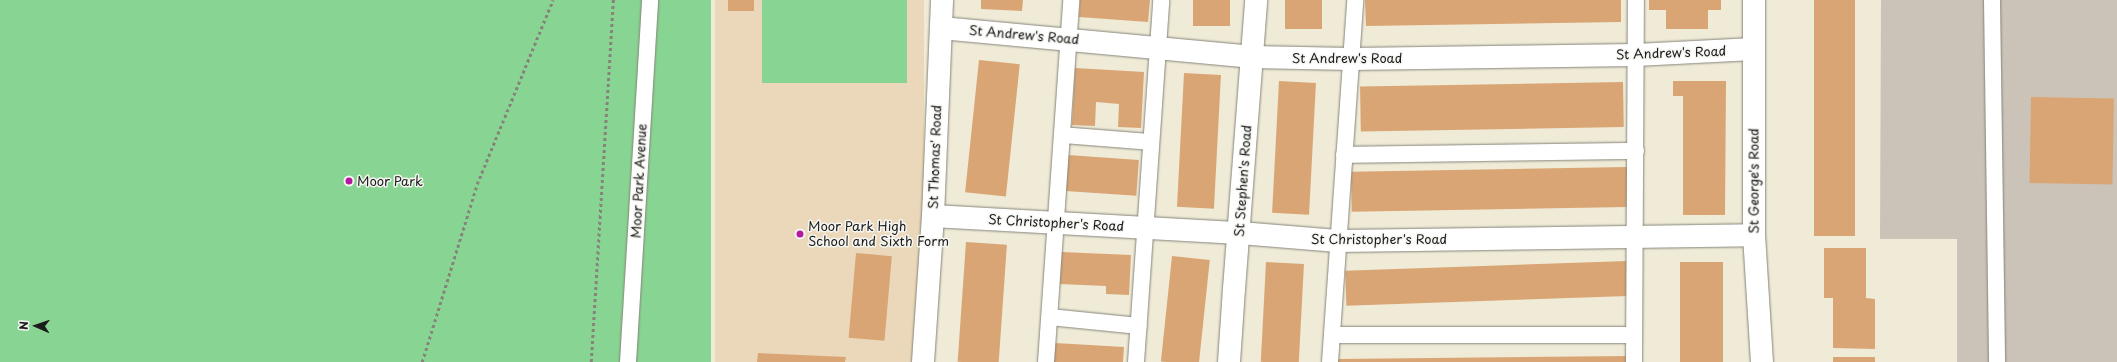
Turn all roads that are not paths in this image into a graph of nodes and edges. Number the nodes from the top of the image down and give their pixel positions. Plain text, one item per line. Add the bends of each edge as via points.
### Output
1 (650, 0) edge
2 (942, 0) edge
3 (1071, 0) edge
4 (1161, 0) edge
5 (1256, 0) edge
6 (1355, 0) edge
7 (1636, 0) edge
8 (1754, 0) edge
9 (1992, 0) edge
10 (941, 28) junction
11 (1069, 38) junction
12 (1158, 48) junction
13 (1754, 49) junction
14 (1636, 55) junction
15 (1251, 58) junction
16 (1351, 59) junction
17 (1062, 136) junction
18 (1151, 142) junction
19 (1636, 151) junction
20 (1344, 155) junction
21 (933, 216) junction
22 (1058, 224) junction
23 (1144, 229) junction
24 (1240, 233) junction
25 (1754, 236) junction
26 (1635, 237) junction
27 (1338, 241) junction
28 (1050, 317) junction
29 (1139, 326) junction
30 (1332, 335) junction
31 (1634, 335) junction
32 (628, 362) edge
33 (922, 362) edge
34 (1046, 362) edge
35 (1136, 362) edge
36 (1229, 362) edge
37 (1330, 362) edge
38 (1634, 362) edge
39 (1762, 362) edge
40 (1997, 362) edge

1 - 32 lane, Moor Park Avenue
2 - 10 street, St Thomas' Road
3 - 11 lane
4 - 12 lane
5 - 15 street, St Stephen's Road
6 - 16 lane
7 - 14 lane
8 - 13 street, St George's Road
9 - 40 lane
10 - 11 street, St Andrew's Road
10 - 21 street, St Thomas' Road
11 - 12 street, St Andrew's Road
11 - 17 lane
12 - 15 street, St Andrew's Road
12 - 18 lane
13 - 14 street, St Andrew's Road
13 - 25 street, St George's Road
14 - 16 street, St Andrew's Road
14 - 19 lane
15 - 16 street, St Andrew's Road
15 - 24 street, St Stephen's Road
16 - 20 lane
17 - 18 lane
17 - 22 lane
18 - 23 lane
19 - 20 lane
19 - 26 lane
20 - 27 lane
21 - 22 street, St Christopher's Road
21 - 33 street, St Thomas' Road
22 - 23 street, St Christopher's Road
22 - 28 lane
23 - 24 street, St Christopher's Road
23 - 29 lane
24 - 27 street, St Christopher's Road
24 - 36 street, St Stephen's Road
25 - 26 street, St Christopher's Road
25 - 39 street, St George's Road
26 - 27 street, St Christopher's Road
26 - 31 lane
27 - 30 lane
28 - 29 lane
28 - 34 lane
29 - 35 lane
30 - 31 lane
30 - 37 lane
31 - 38 lane

